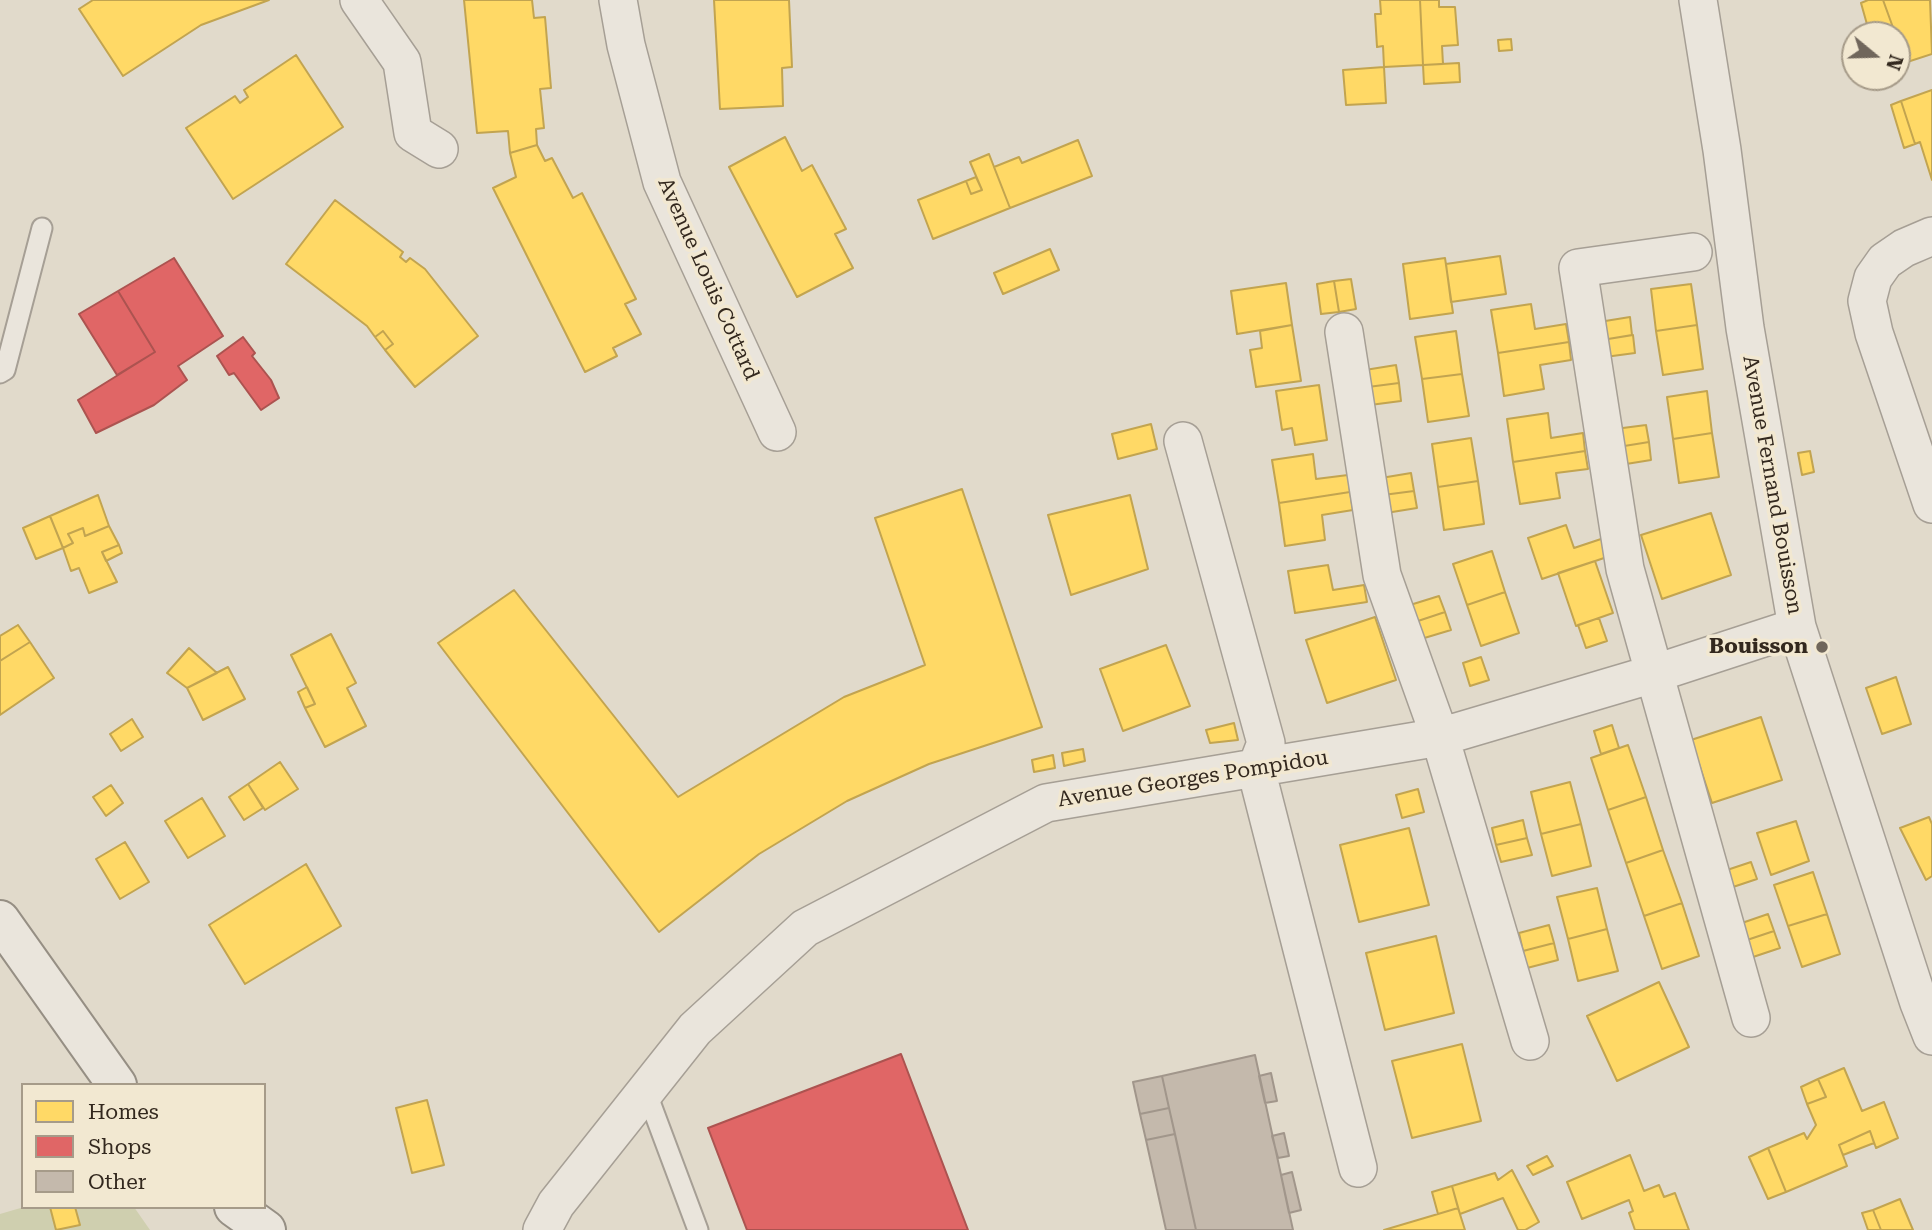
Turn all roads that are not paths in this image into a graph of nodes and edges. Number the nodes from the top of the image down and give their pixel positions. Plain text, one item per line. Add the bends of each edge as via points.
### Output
1 (359, 0) edge
2 (618, 0) edge
3 (1698, 0) edge
4 (439, 149) dead end
5 (42, 228) dead end
6 (1932, 236) edge
7 (1693, 251) dead end
8 (1344, 332) dead end
9 (0, 373) edge
10 (777, 432) dead end
11 (1183, 441) dead end
12 (1932, 504) edge
13 (1797, 627) junction
14 (1653, 674) junction
15 (1440, 737) junction
16 (1256, 769) junction
17 (0, 920) edge
18 (1751, 1018) dead end
19 (1932, 1036) edge
20 (1530, 1041) dead end
21 (116, 1083) edge
22 (646, 1091) junction
23 (1358, 1168) dead end
24 (220, 1209) edge
25 (237, 1209) edge
26 (549, 1217) edge
27 (237, 1230) edge
28 (266, 1230) edge
29 (522, 1230) edge
30 (698, 1230) edge

1 - 4 street via 402,62 413,133
2 - 10 street, Avenue Louis Cottard via 662,182
3 - 13 street, Avenue Fernand Bouisson via 1745,328
5 - 9 lane via 5,370
6 - 12 street via 1885,261 1873,278 1867,301
7 - 14 street via 1578,268 1625,569
8 - 15 street via 1382,575
11 - 16 street via 1266,743
13 - 14 street, Avenue Georges Pompidou
13 - 19 street, Avenue Fernand Bouisson
14 - 15 street, Avenue Georges Pompidou
14 - 18 street
15 - 16 street, Avenue Georges Pompidou
15 - 20 street
16 - 22 street, Avenue Georges Pompidou via 1046,803 805,928 695,1029
16 - 23 street
17 - 21 main road
22 - 26 street, Avenue Georges Pompidou
22 - 30 lane
24 - 27 main road
25 - 28 main road
26 - 29 street, Avenue Georges Pompidou

